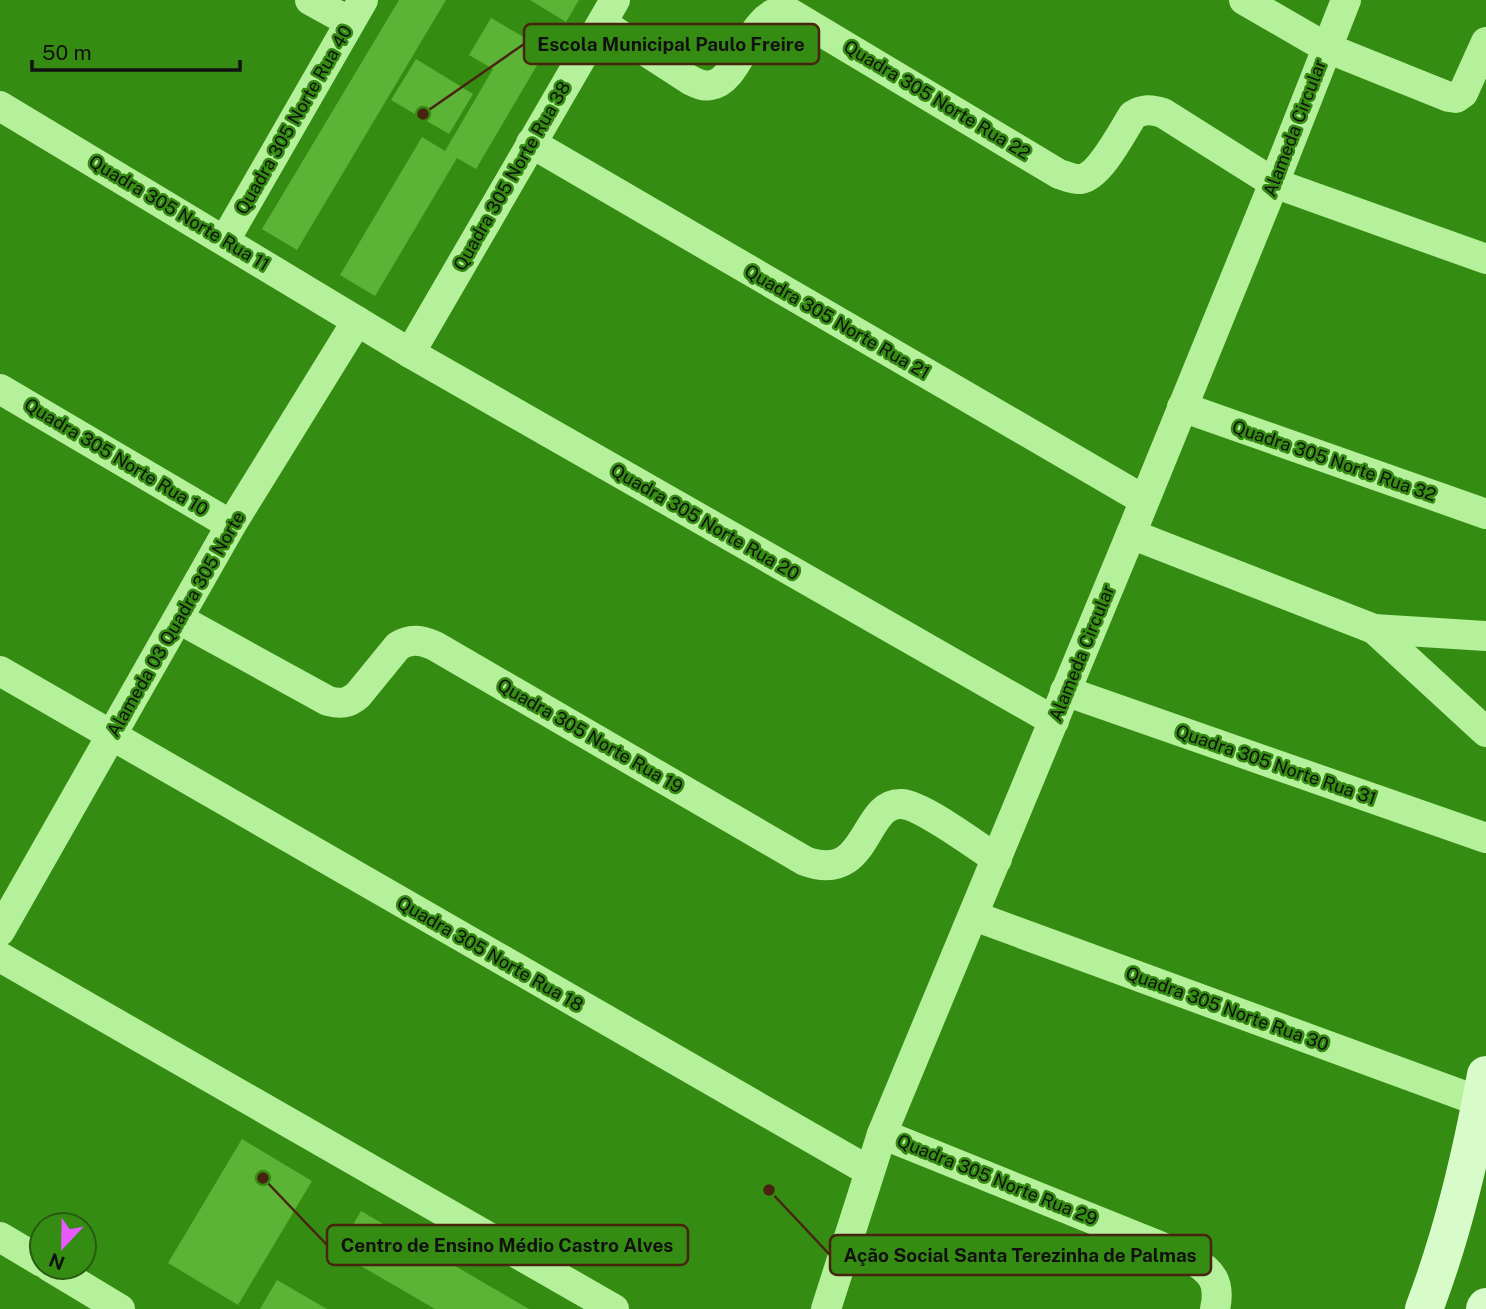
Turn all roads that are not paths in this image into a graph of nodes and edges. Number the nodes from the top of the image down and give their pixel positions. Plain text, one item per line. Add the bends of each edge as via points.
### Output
1 (310, 0) edge
2 (1244, 0) edge
3 (1346, 0) edge
4 (356, 11) edge
5 (609, 12) edge
6 (1486, 42) edge
7 (1327, 48) junction
8 (0, 106) edge
9 (531, 143) junction
10 (1274, 183) junction
11 (225, 240) junction
12 (1486, 259) edge
13 (357, 321) junction
14 (410, 353) junction
15 (0, 389) edge
16 (1182, 407) junction
17 (1144, 500) junction
18 (1486, 514) edge
19 (231, 525) junction
20 (1131, 534) junction
21 (179, 619) junction
22 (1374, 629) junction
23 (1486, 636) edge
24 (0, 671) edge
25 (1065, 691) junction
26 (1054, 721) junction
27 (1486, 733) edge
28 (112, 737) junction
29 (1486, 838) edge
30 (997, 859) junction
31 (974, 916) junction
32 (0, 930) edge
33 (0, 957) edge
34 (1483, 1088) edge
35 (882, 1135) junction
36 (869, 1171) junction
37 (0, 1237) edge
38 (28, 1254) edge
39 (73, 1281) edge
40 (120, 1309) edge
41 (614, 1309) edge
42 (826, 1309) edge
43 (1215, 1309) edge
44 (1424, 1309) edge

1 - 4 street
2 - 7 street
3 - 7 street, Alameda Circular
4 - 11 street, Quadra 305 Norte Rua 40
5 - 9 street, Quadra 305 Norte Rua 38
5 - 10 street, Quadra 305 Norte Rua 22 via 690,80 704,86 722,80 762,22 785,10 1059,174 1081,179 1090,175 1133,115 1152,110
6 - 7 street via 1463,93 1456,98
7 - 10 street, Alameda Circular
8 - 11 street, Quadra 305 Norte Rua 11
9 - 14 street, Quadra 305 Norte Rua 38
9 - 17 street, Quadra 305 Norte Rua 21
10 - 12 street
10 - 16 street, Alameda Circular
11 - 13 street, Quadra 305 Norte Rua 11
13 - 14 street, Quadra 305 Norte Rua 20
13 - 19 street, Alameda 03 Quadra 305 Norte
14 - 26 street, Quadra 305 Norte Rua 20
15 - 19 street, Quadra 305 Norte Rua 10
16 - 17 street, Alameda Circular
16 - 18 street, Quadra 305 Norte Rua 32
17 - 20 street, Alameda Circular
19 - 21 street, Alameda 03 Quadra 305 Norte
20 - 22 street
20 - 25 street, Alameda Circular
21 - 28 street, Alameda 03 Quadra 305 Norte
21 - 30 street, Quadra 305 Norte Rua 19 via 339,704 358,695 398,646 423,641 819,867 844,862 883,811 904,804
22 - 23 street
22 - 27 street
24 - 28 street
25 - 26 street, Alameda Circular
25 - 29 street, Quadra 305 Norte Rua 31
26 - 30 street, Alameda Circular
28 - 32 street, Alameda 03 Quadra 305 Norte
28 - 36 street, Quadra 305 Norte Rua 18
30 - 31 street, Alameda Circular
31 - 34 street, Quadra 305 Norte Rua 30
31 - 35 street, Alameda Circular
33 - 41 street
34 - 44 street via 1454,1222
35 - 36 street, Alameda Circular
35 - 43 street, Quadra 305 Norte Rua 29 via 1189,1258 1205,1267 1217,1286
36 - 42 street, Alameda Circular
37 - 38 street
39 - 40 street

